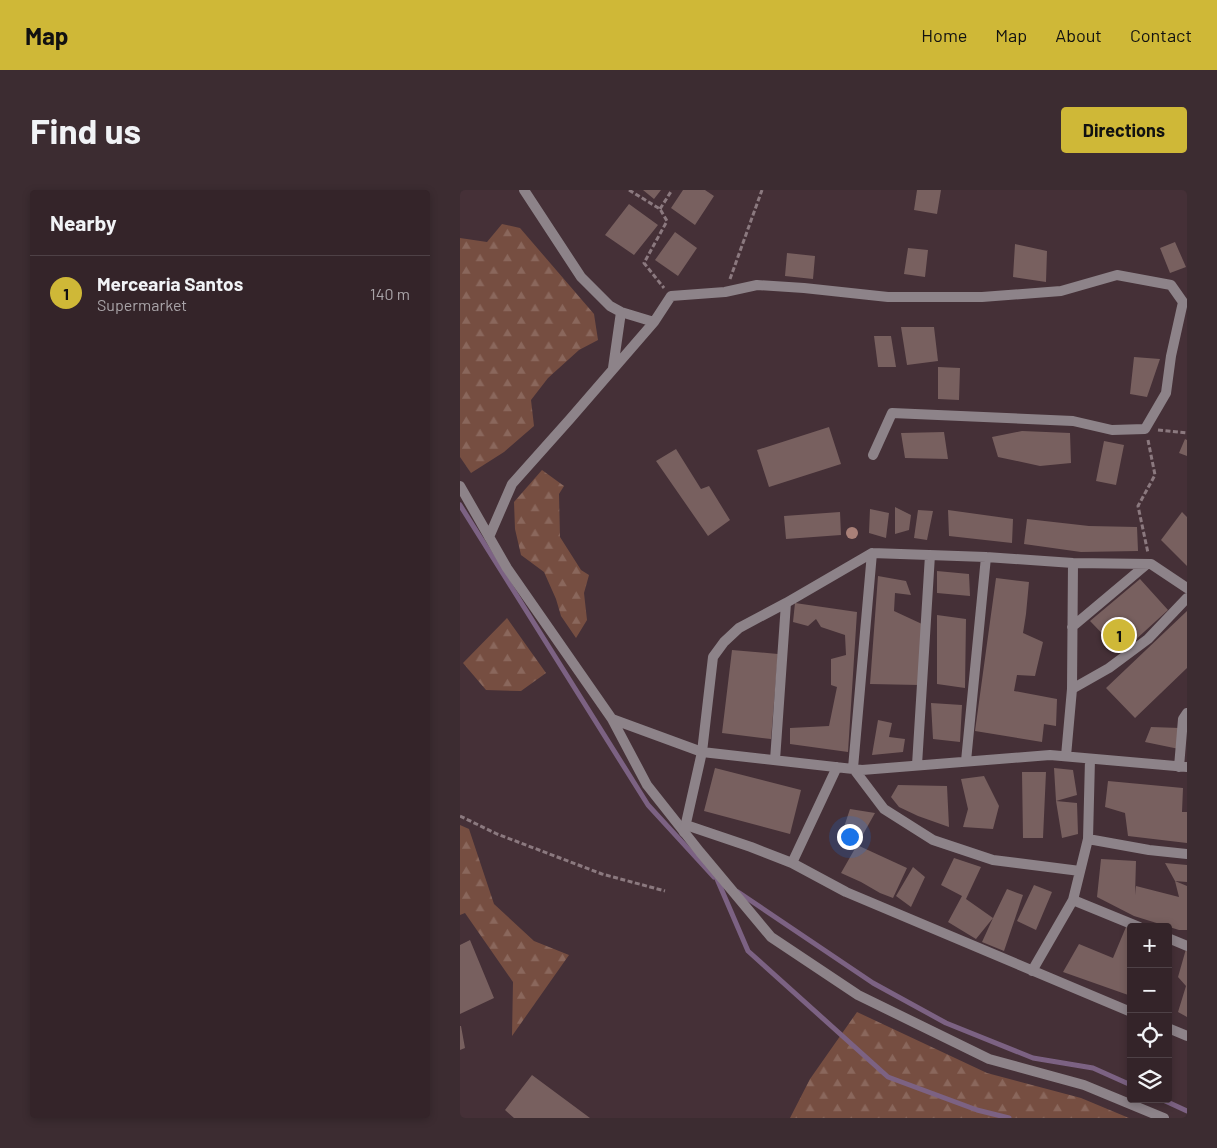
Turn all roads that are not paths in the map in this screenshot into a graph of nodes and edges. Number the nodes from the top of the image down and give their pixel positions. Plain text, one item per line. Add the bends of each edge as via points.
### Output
1 (524, 190) edge
2 (620, 312) junction
3 (654, 322) junction
4 (613, 369) junction
5 (873, 455) dead end
6 (460, 486) edge
7 (490, 537) junction
8 (872, 553) junction
9 (930, 555) junction
10 (986, 557) junction
11 (1072, 563) junction
12 (1149, 564) junction
13 (1187, 588) edge
14 (1187, 598) edge
15 (786, 603) junction
16 (1072, 627) junction
17 (1072, 689) junction
18 (1187, 713) edge
19 (612, 719) junction
20 (702, 752) junction
21 (1066, 756) junction
22 (1090, 759) junction
23 (775, 760) junction
24 (966, 762) junction
25 (917, 765) junction
26 (837, 767) junction
27 (1183, 767) edge
28 (853, 768) junction
29 (685, 828) junction
30 (1088, 839) junction
31 (1187, 854) edge
32 (792, 863) junction
33 (1080, 871) junction
34 (1073, 900) junction
35 (1129, 923) edge
36 (1172, 940) edge
37 (1187, 946) edge
38 (1032, 971) junction
39 (1127, 1010) edge
40 (1172, 1030) edge
41 (1187, 1036) edge
42 (1164, 1118) edge

1 - 2 street via 581,278
2 - 3 street
2 - 4 street
3 - 4 street
3 - 5 street via 671,296 725,292 757,285 888,297 982,297 1061,291 1117,276 1171,285 1183,302 1166,394 1145,429 1112,430 1073,421 892,413
4 - 7 street via 512,484
6 - 7 street
7 - 19 street via 507,568
8 - 9 street
8 - 15 street
8 - 28 street
9 - 10 street
9 - 25 street
10 - 11 street
10 - 24 street
11 - 12 street
11 - 16 street
12 - 13 street
12 - 16 street
14 - 17 street via 1148,639 1109,668
15 - 20 street via 739,628 713,657
15 - 23 street
16 - 17 street
17 - 21 street
18 - 27 street via 1183,719
19 - 20 street
19 - 29 street via 647,785
20 - 23 street
20 - 29 street
21 - 22 street
21 - 24 street
22 - 27 street
22 - 30 street
23 - 26 street
24 - 25 street
25 - 28 street
26 - 28 street
26 - 32 street
28 - 33 street via 884,809 933,840 993,860
29 - 32 street
29 - 42 street via 771,937 858,995 989,1059 1084,1085
30 - 31 street
30 - 33 street
32 - 38 street via 846,892
33 - 34 street
34 - 35 street
34 - 38 street
36 - 37 street
38 - 39 street
40 - 41 street

